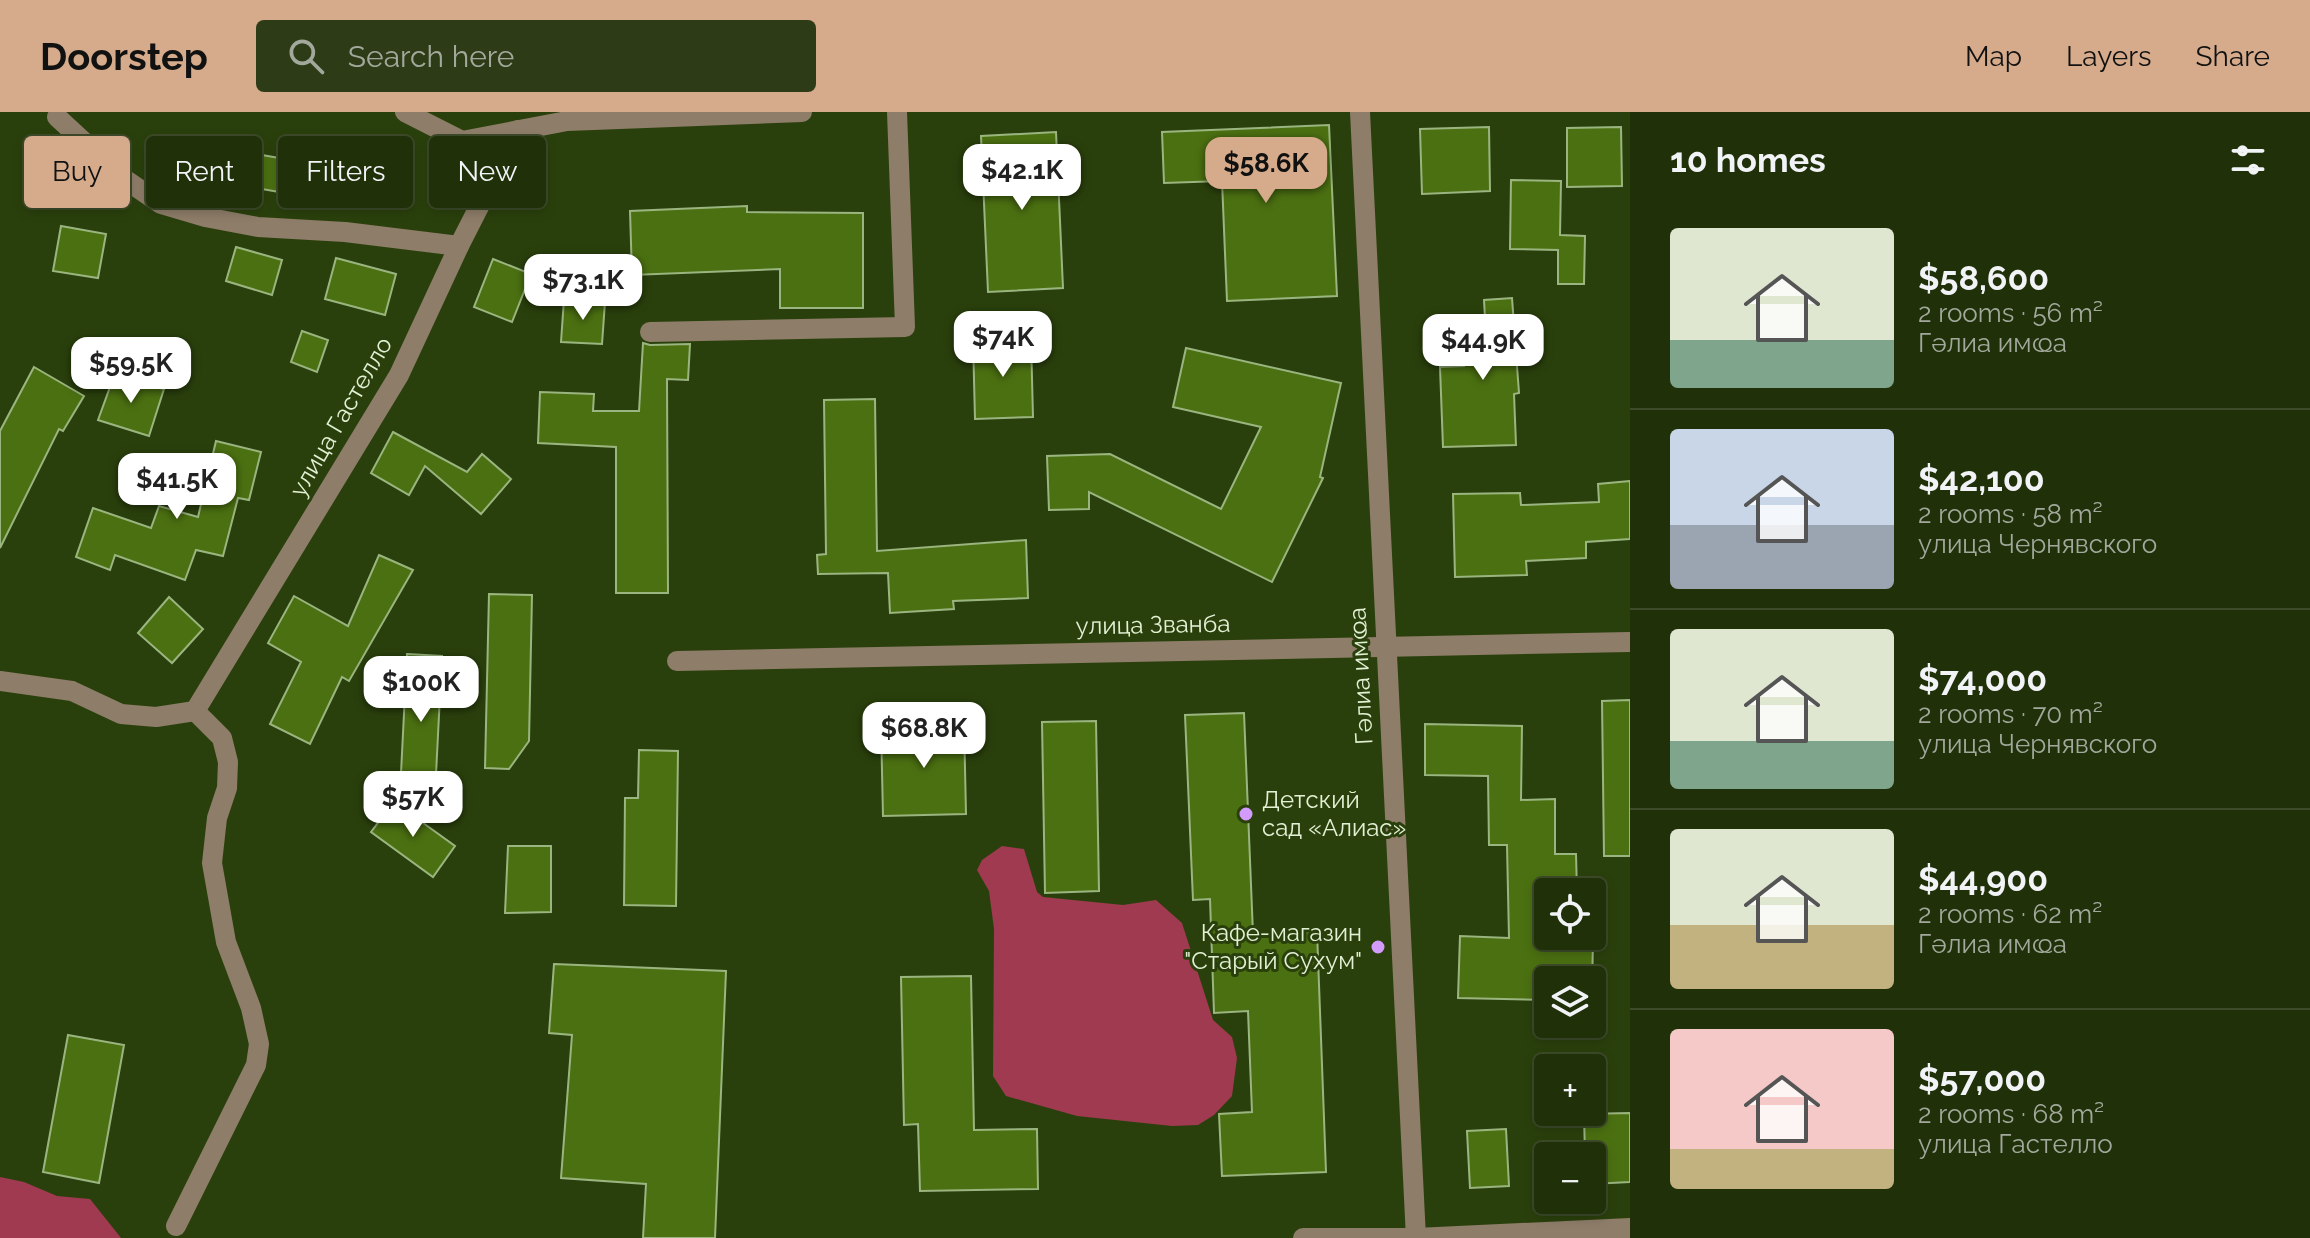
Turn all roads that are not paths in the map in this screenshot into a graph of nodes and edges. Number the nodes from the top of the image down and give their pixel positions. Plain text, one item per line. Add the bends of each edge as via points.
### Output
1 (405, 112) edge
2 (802, 112) edge
3 (897, 112) edge
4 (1360, 112) edge
5 (57, 117) dead end
6 (518, 130) junction
7 (459, 246) junction
8 (650, 332) dead end
9 (1630, 642) edge
10 (1386, 647) junction
11 (677, 661) dead end
12 (0, 681) edge
13 (195, 711) junction
14 (176, 1226) dead end
15 (1630, 1228) edge
16 (1303, 1238) edge
17 (1416, 1238) edge

1 - 6 street via 462,141
2 - 6 street via 567,121
3 - 8 street via 905,327
4 - 10 street, Гәлиа имҩа
5 - 7 street via 123,178 161,204 258,227
6 - 7 street, улица Гастелло
7 - 13 street, улица Гастелло via 399,375
9 - 10 street, улица Званба
10 - 11 street, улица Званба
10 - 17 street, Гәлиа имҩа
12 - 13 street via 72,691 121,714 156,717
13 - 14 street via 222,738 228,762 212,863 226,942 259,1044 256,1065
15 - 17 street
16 - 17 street

